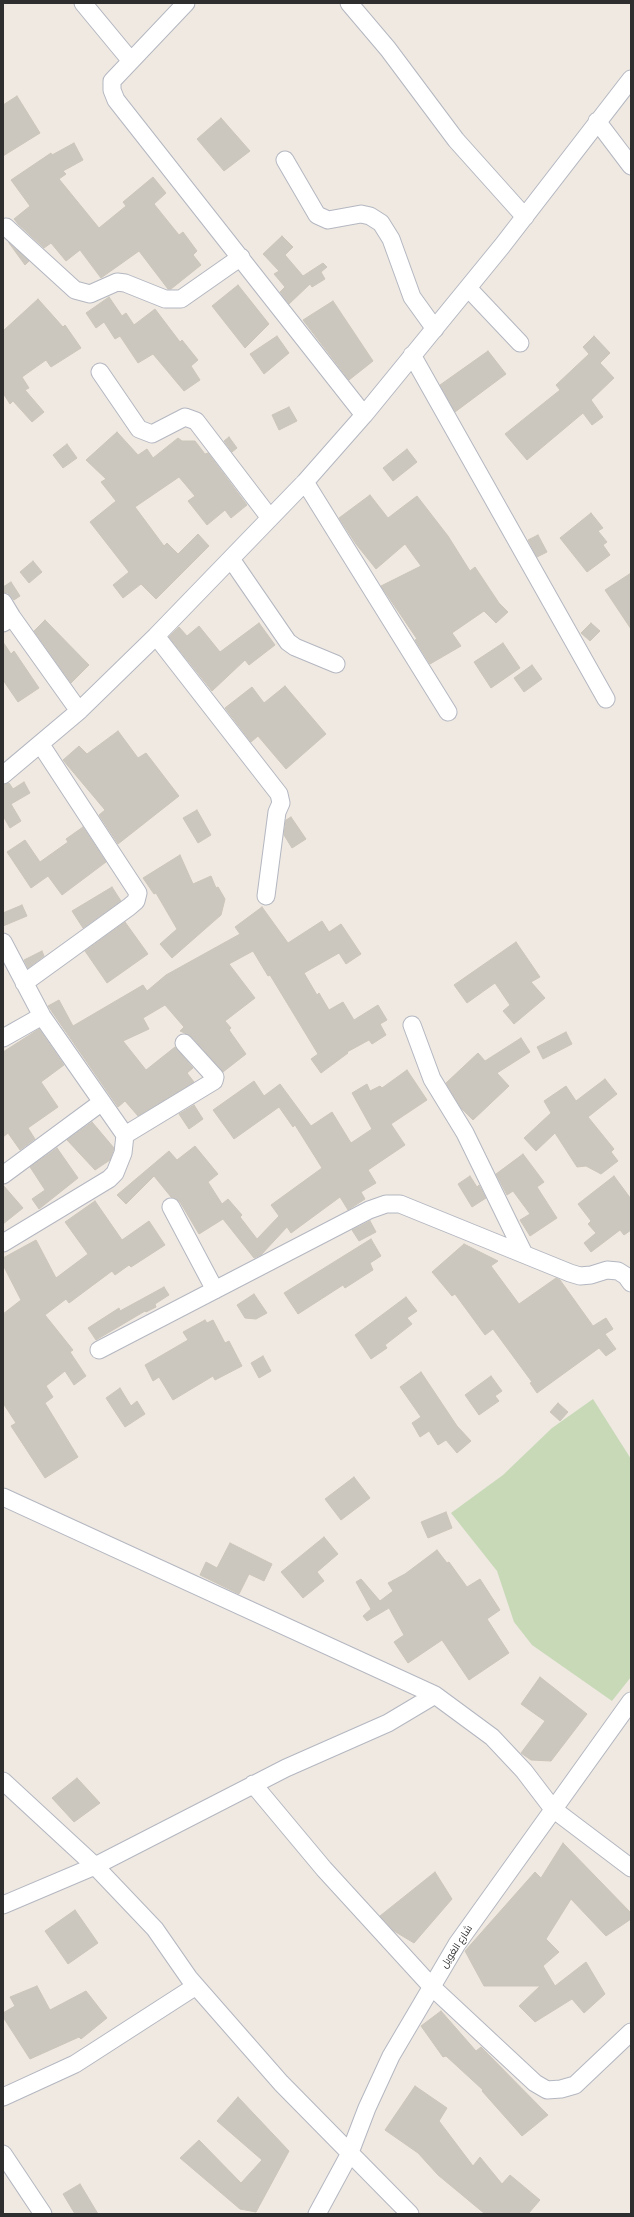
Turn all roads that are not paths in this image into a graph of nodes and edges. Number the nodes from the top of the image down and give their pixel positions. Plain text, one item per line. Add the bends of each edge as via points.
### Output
1 (84, 3) edge
2 (186, 3) edge
3 (349, 3) edge
4 (131, 61) junction
5 (631, 79) edge
6 (597, 121) junction
7 (285, 160) dead end
8 (631, 166) edge
9 (525, 217) junction
10 (6, 227) dead end
11 (241, 257) junction
12 (468, 288) junction
13 (434, 329) junction
14 (520, 343) dead end
15 (412, 355) junction
16 (100, 372) dead end
17 (364, 414) junction
18 (305, 482) junction
19 (270, 518) junction
20 (231, 559) junction
21 (3, 602) edge
22 (8, 620) edge
23 (156, 636) junction
24 (336, 664) dead end
25 (606, 699) dead end
26 (79, 711) junction
27 (448, 712) dead end
28 (41, 745) junction
29 (3, 775) edge
30 (266, 896) dead end
31 (3, 942) edge
32 (24, 983) junction
33 (42, 1016) junction
34 (412, 1025) dead end
35 (3, 1038) edge
36 (184, 1042) dead end
37 (102, 1102) junction
38 (125, 1135) junction
39 (3, 1175) edge
40 (171, 1207) dead end
41 (3, 1243) edge
42 (524, 1254) junction
43 (631, 1283) edge
44 (215, 1290) junction
45 (98, 1350) dead end
46 (3, 1497) edge
47 (435, 1695) junction
48 (631, 1701) edge
49 (3, 1781) edge
50 (253, 1784) junction
51 (553, 1809) junction
52 (94, 1866) junction
53 (631, 1868) edge
54 (3, 1905) edge
55 (196, 1986) junction
56 (432, 1987) junction
57 (631, 2032) edge
58 (3, 2097) edge
59 (3, 2154) edge
60 (349, 2155) junction
61 (42, 2214) edge
62 (317, 2214) edge
63 (410, 2214) edge

1 - 4 street
2 - 4 street
3 - 9 street via 388,48 456,140
4 - 11 street via 112,81 116,100
5 - 6 street
6 - 8 street
6 - 9 street
7 - 13 street via 317,215 328,220 361,214 382,223 391,239 412,297
9 - 12 street
10 - 11 street via 75,290 90,294 117,282 165,299 181,299
11 - 17 street
12 - 13 street
12 - 14 street
13 - 15 street
15 - 17 street
15 - 25 street
16 - 19 street via 139,430 152,434 185,417 196,421
17 - 18 street
18 - 19 street
18 - 27 street
19 - 20 street
20 - 23 street
20 - 24 street via 288,642
21 - 22 street
22 - 26 street
23 - 26 street
23 - 30 street via 279,794 281,803 277,812
26 - 28 street
28 - 29 street
28 - 32 street via 138,893 136,901 129,908
31 - 32 street
32 - 33 street
33 - 35 street
33 - 37 street
34 - 42 street via 432,1079 465,1133
36 - 38 street via 215,1077 214,1081
37 - 38 street
37 - 39 street
38 - 41 street via 123,1153 115,1173
40 - 44 street
42 - 43 street via 580,1276 607,1270 618,1271
42 - 44 street via 400,1204 386,1204 369,1210
44 - 45 street
46 - 47 street
47 - 50 street via 388,1723
47 - 51 street via 492,1737 524,1771
48 - 51 street, شارع الغويل
49 - 52 street
50 - 52 street
50 - 56 street via 324,1869
51 - 53 street
51 - 56 street, شارع الغويل via 457,1944
52 - 54 street
52 - 55 street via 155,1928
55 - 58 street via 75,2064
55 - 60 street via 281,2083
56 - 57 street via 535,2083 547,2090 575,2085
56 - 60 street, شارع الغويل via 391,2056
59 - 61 street
60 - 62 street, شارع الغويل
60 - 63 street

